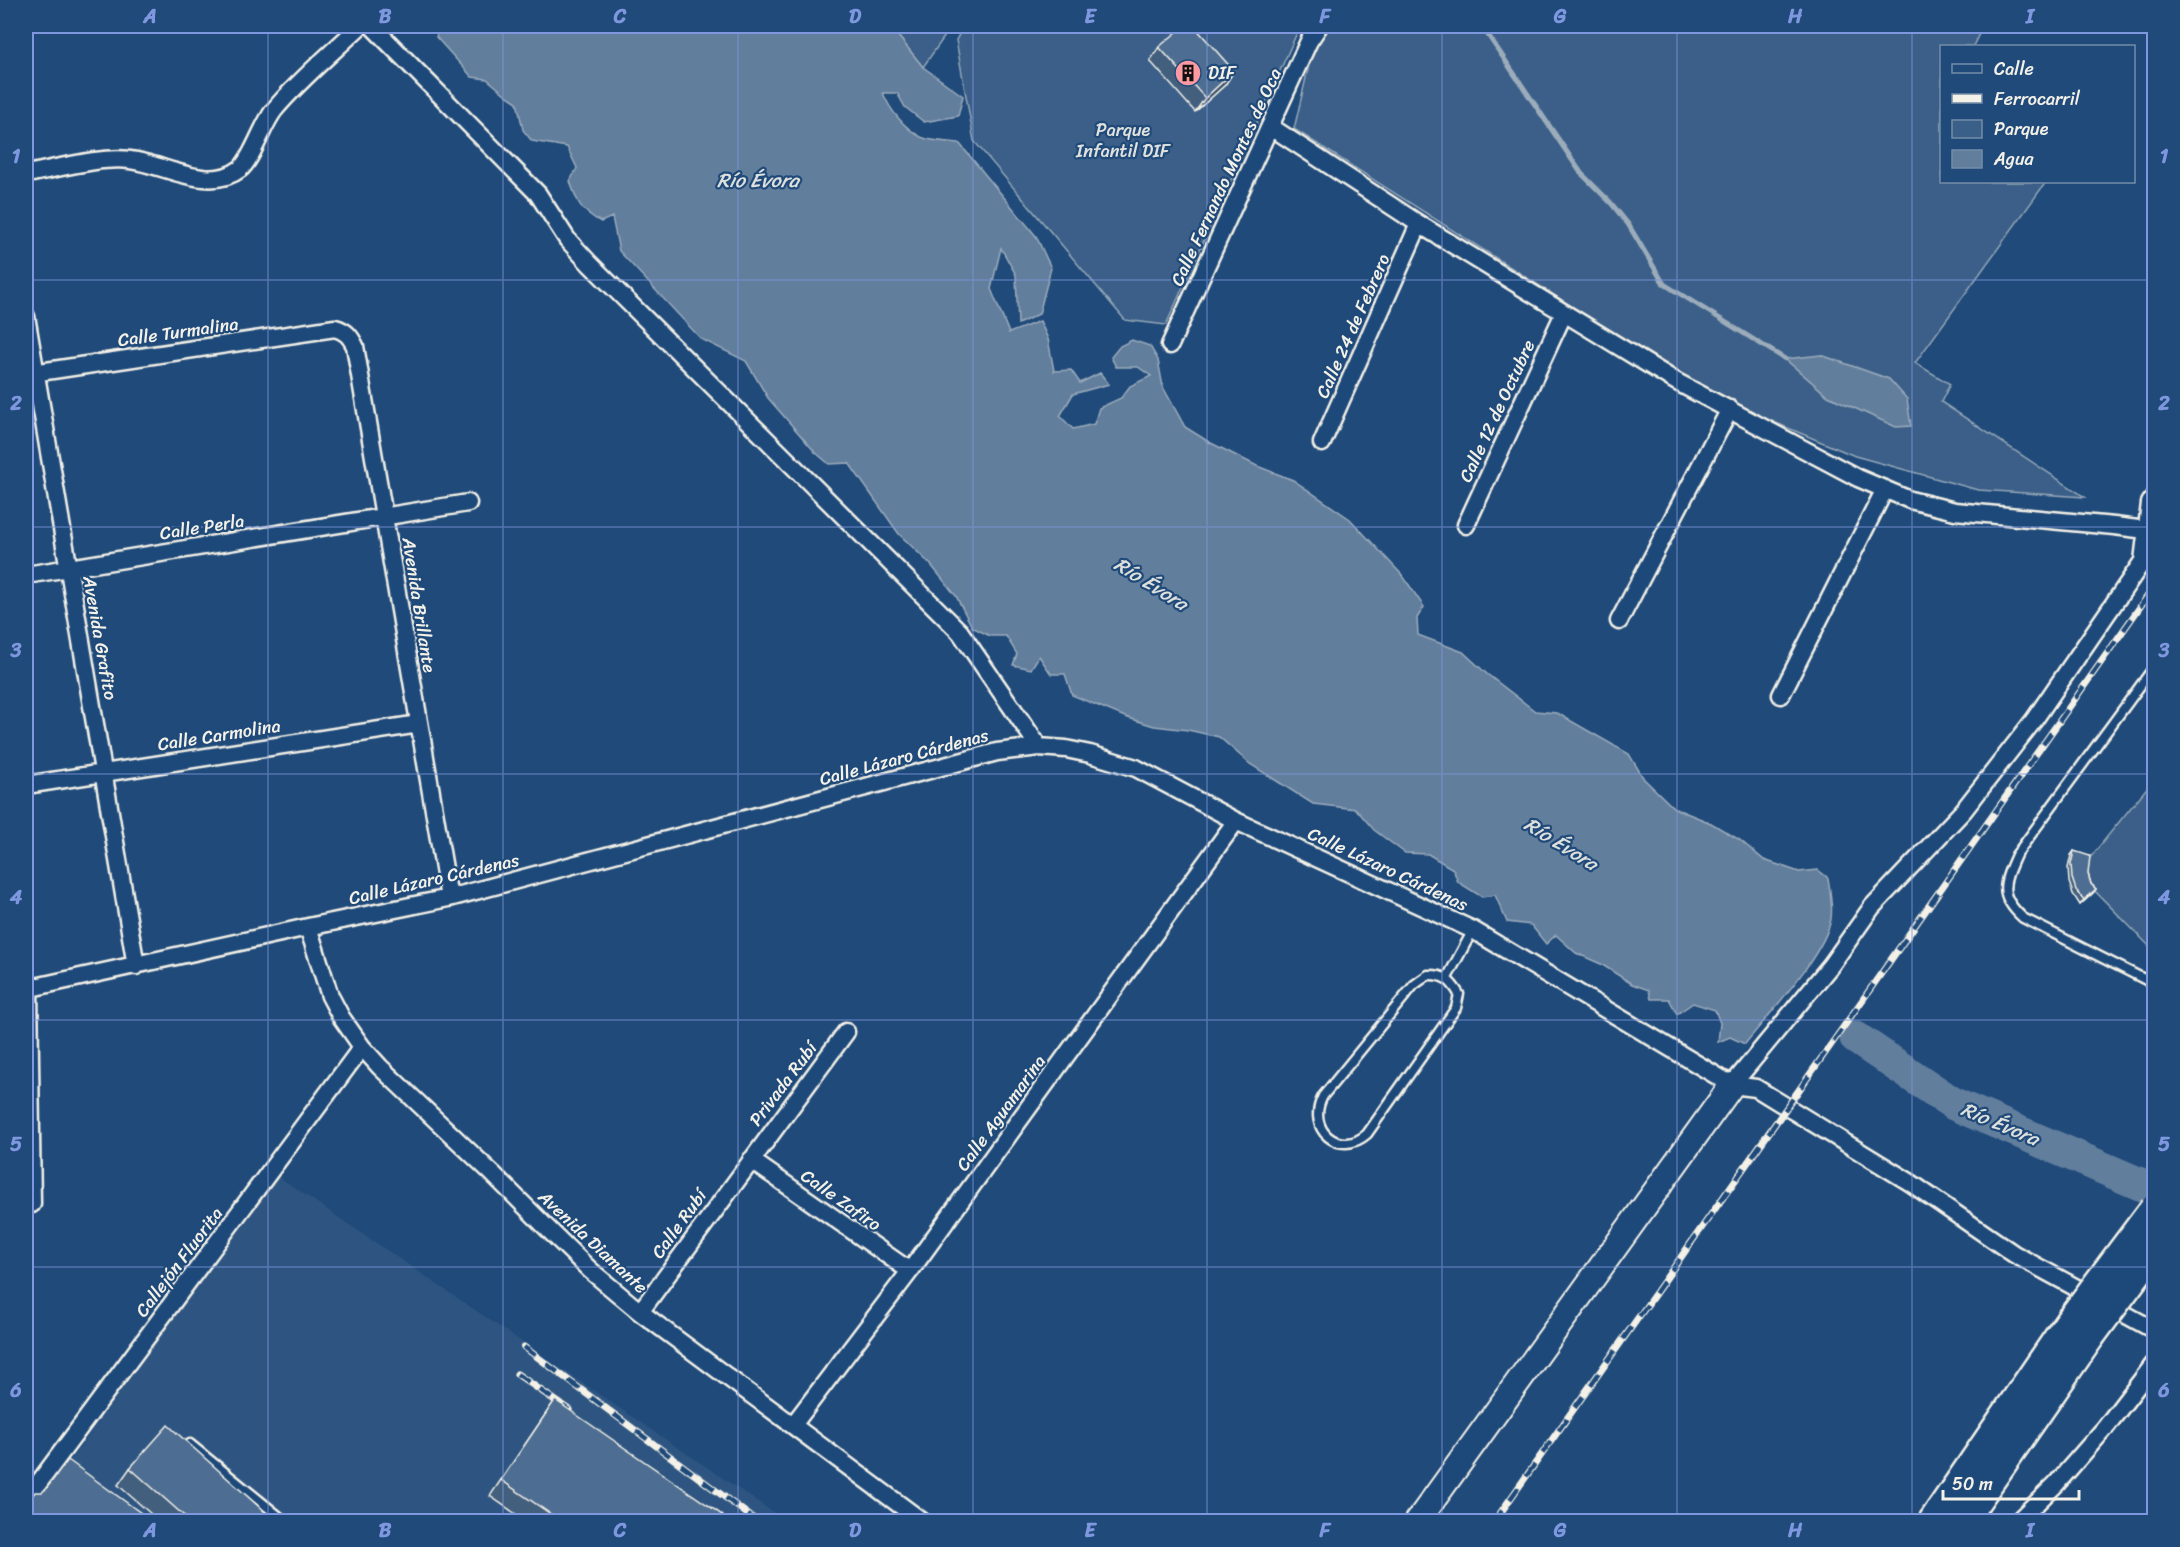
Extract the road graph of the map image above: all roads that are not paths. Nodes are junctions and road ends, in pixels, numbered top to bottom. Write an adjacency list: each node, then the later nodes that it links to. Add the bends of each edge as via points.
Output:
1 (360, 26): 5 (street, via 273,111 242,168 229,175 202,178 147,163 113,159)
2 (372, 26): 26 (street, via 538,194 590,264 960,632)
3 (1319, 26): 4 (street, Calle Fernando Montes de Oca)
4 (1271, 127): 6 (street); 10 (street, Calle Fernando Montes de Oca)
5 (26, 174)
6 (1419, 224): 7 (street); 13 (street, Calle 24 de Febrero)
7 (1564, 313): 12 (street, via 1677,382); 18 (street, Calle 12 de Octubre)
8 (26, 316): 11 (street, Avenida Grafito)
9 (335, 328): 11 (street, Calle Turmalina); 17 (street, Avenida Brillante, via 351,337 355,346)
10 (1170, 345)
11 (30, 373): 20 (street, Avenida Grafito)
12 (1730, 409): 14 (street); 22 (street)
13 (1322, 443)
14 (1885, 489): 19 (street, via 1955,511); 24 (street)
15 (2154, 496): 19 (street, via 2150,503)
16 (468, 503): 17 (street, Calle Perla)
17 (385, 517): 20 (street, Calle Perla); 25 (street, Avenida Brillante)
18 (1466, 525)
19 (2150, 532): 39 (street, via 2143,561 2034,720 1963,811 1872,906 1831,965)
20 (69, 568): 21 (street, Calle Perla); 27 (street, Avenida Grafito)
21 (26, 575)
22 (1619, 621)
23 (2154, 667): 35 (lane, via 2016,855 2004,888 2007,900 2023,918)
24 (1781, 695)
25 (419, 724): 27 (street, Calle Carmolina); 30 (street, Avenida Brillante)
26 (1039, 747): 29 (street, Calle Lázaro Cárdenas, via 1090,754 1136,768); 30 (street, Calle Lázaro Cárdenas, via 997,752)
27 (104, 773): 28 (street, Calle Carmolina); 33 (street, Avenida Grafito)
28 (26, 785)
29 (1236, 821): 32 (street, Calle Lázaro Cárdenas); 44 (street, Calle Aguamarina)
30 (449, 898): 31 (street, Calle Lázaro Cárdenas)
31 (308, 927): 33 (street, Calle Lázaro Cárdenas); 38 (street, Avenida Diamante, via 330,996)
32 (1473, 930): 34 (lane); 39 (street, Calle Lázaro Cárdenas)
33 (136, 966): 36 (street, Calle Lázaro Cárdenas)
34 (1447, 978): 34 (lane, via 1428,975 1414,985 1323,1096 1317,1118 1327,1137 1351,1143 1367,1134 1456,1008 1459,994)
35 (2154, 984)
36 (27, 989): 41 (street)
37 (846, 1032): 40 (street, Privada Rubí)
38 (362, 1047): 45 (street, Avenida Diamante, via 583,1263); 50 (street, Callejón Fluorita)
39 (1732, 1085): 46 (street, Calle Lázaro Cárdenas, via 1756,1088 1911,1183 2014,1254); 53 (street)
40 (751, 1160): 44 (street, Calle Zafiro); 45 (street, Calle Rubí)
41 (33, 1204)
42 (2154, 1208): 54 (main road, bridge, via 2070,1320)
43 (2154, 1251): 55 (main road, bridge)
44 (910, 1271): 48 (street, Calle Aguamarina)
45 (640, 1312): 48 (street, Avenida Diamante)
46 (2154, 1330)
47 (2154, 1364): 56 (street, via 2105,1428)
48 (793, 1425): 52 (street, Avenida Diamante)
49 (190, 1444): 51 (lane)
50 (26, 1500)
51 (286, 1521)
52 (923, 1521)
53 (1417, 1521)
54 (1932, 1521)
55 (1962, 1521)
56 (2017, 1521)

